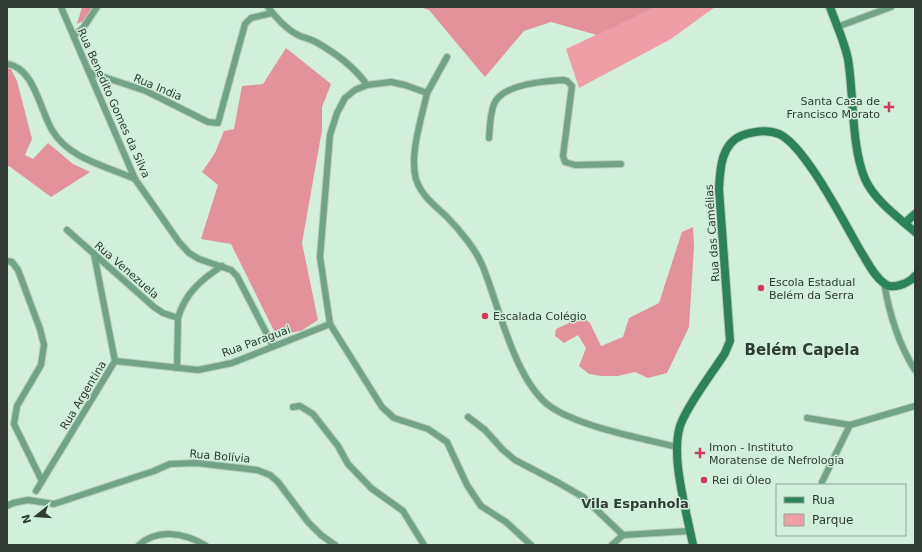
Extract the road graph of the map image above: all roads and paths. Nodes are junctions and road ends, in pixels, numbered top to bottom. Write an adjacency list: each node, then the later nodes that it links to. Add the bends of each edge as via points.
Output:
1 (61, 7): 8 (street, Rua Benedito Gomes da Silva)
2 (97, 7): 8 (street, via 83,28)
3 (268, 7): 6 (street)
4 (830, 7): 7 (main road)
5 (891, 7): 7 (street)
6 (272, 13): 11 (street, Rua India, via 251,18 245,24 218,123 208,122 146,91); 12 (street, via 299,36 312,40 342,60)
7 (837, 27): 18 (main road, via 848,60 857,150 866,179 875,194)
8 (74, 36): 11 (street, Rua Benedito Gomes da Silva)
9 (447, 57): 13 (street)
10 (7, 64): 16 (street, via 23,72 42,106 52,131 74,153)
11 (89, 72): 16 (street, Rua Benedito Gomes da Silva)
12 (366, 85): 13 (street, via 391,82 405,84); 27 (street, via 345,98 330,135 320,257)
13 (427, 93): 37 (street, via 415,152 416,179 422,192 462,234 483,266 513,350 537,395 550,407 582,422)
14 (489, 138): 15 (street, via 494,104 498,97 507,91 541,82 563,80 572,86 563,156 565,162 575,165)
15 (621, 164)
16 (135, 178): 23 (street, Rua Benedito Gomes da Silva, via 175,237 189,253)
17 (915, 214): 18 (main road)
18 (905, 223): 20 (main road)
19 (67, 230): 21 (street, Rua Venezuela)
20 (915, 232)
21 (94, 254): 26 (street, Rua Venezuela, via 154,307); 29 (street, Rua Argentina)
22 (7, 261): 38 (street, via 12,262 18,270 44,345 42,365 17,406 14,424)
23 (222, 266): 26 (street, via 194,287 185,300); 28 (street, Rua Benedito Gomes da Silva, via 237,276)
24 (915, 276): 25 (main road, via 901,285 889,286)
25 (884, 283): 31 (street, via 891,314 908,359); 37 (main road, Rua das Camélias, via 871,268 817,176 790,141 772,131 737,138 724,154 719,189 730,341 682,421)
26 (178, 318): 30 (street)
27 (330, 324): 28 (street, Rua Paraguai); 48 (street, via 382,407 394,418 428,429 447,442 467,485 481,506 506,522)
28 (273, 346): 30 (street, Rua Paraguai, via 232,363 198,370)
29 (116, 361): 30 (street, Rua Paraguai); 38 (street, Rua Argentina)
30 (177, 368)
31 (915, 370)
32 (915, 406): 36 (street)
33 (293, 407): 47 (street, via 300,406 313,414 338,446 348,464 371,488 403,511)
34 (468, 418): 43 (street, via 485,430 515,460 584,498)
35 (807, 418): 36 (street)
36 (850, 425): 39 (street)
37 (677, 447): 42 (main road, Rua das Camélias)
38 (42, 481): 40 (street, Rua Argentina)
39 (822, 482)
40 (36, 491)
41 (7, 506): 46 (street, Rua Bolívia, via 21,500 54,504 170,464 196,463 257,470 270,475 278,482 308,522)
42 (690, 531): 43 (street); 50 (main road, Rua das Camélias)
43 (622, 535): 49 (street)
44 (139, 545): 45 (street, via 156,534 175,534)
45 (205, 545)
46 (335, 545)
47 (424, 545)
48 (531, 545)
49 (612, 545)
50 (693, 545)

